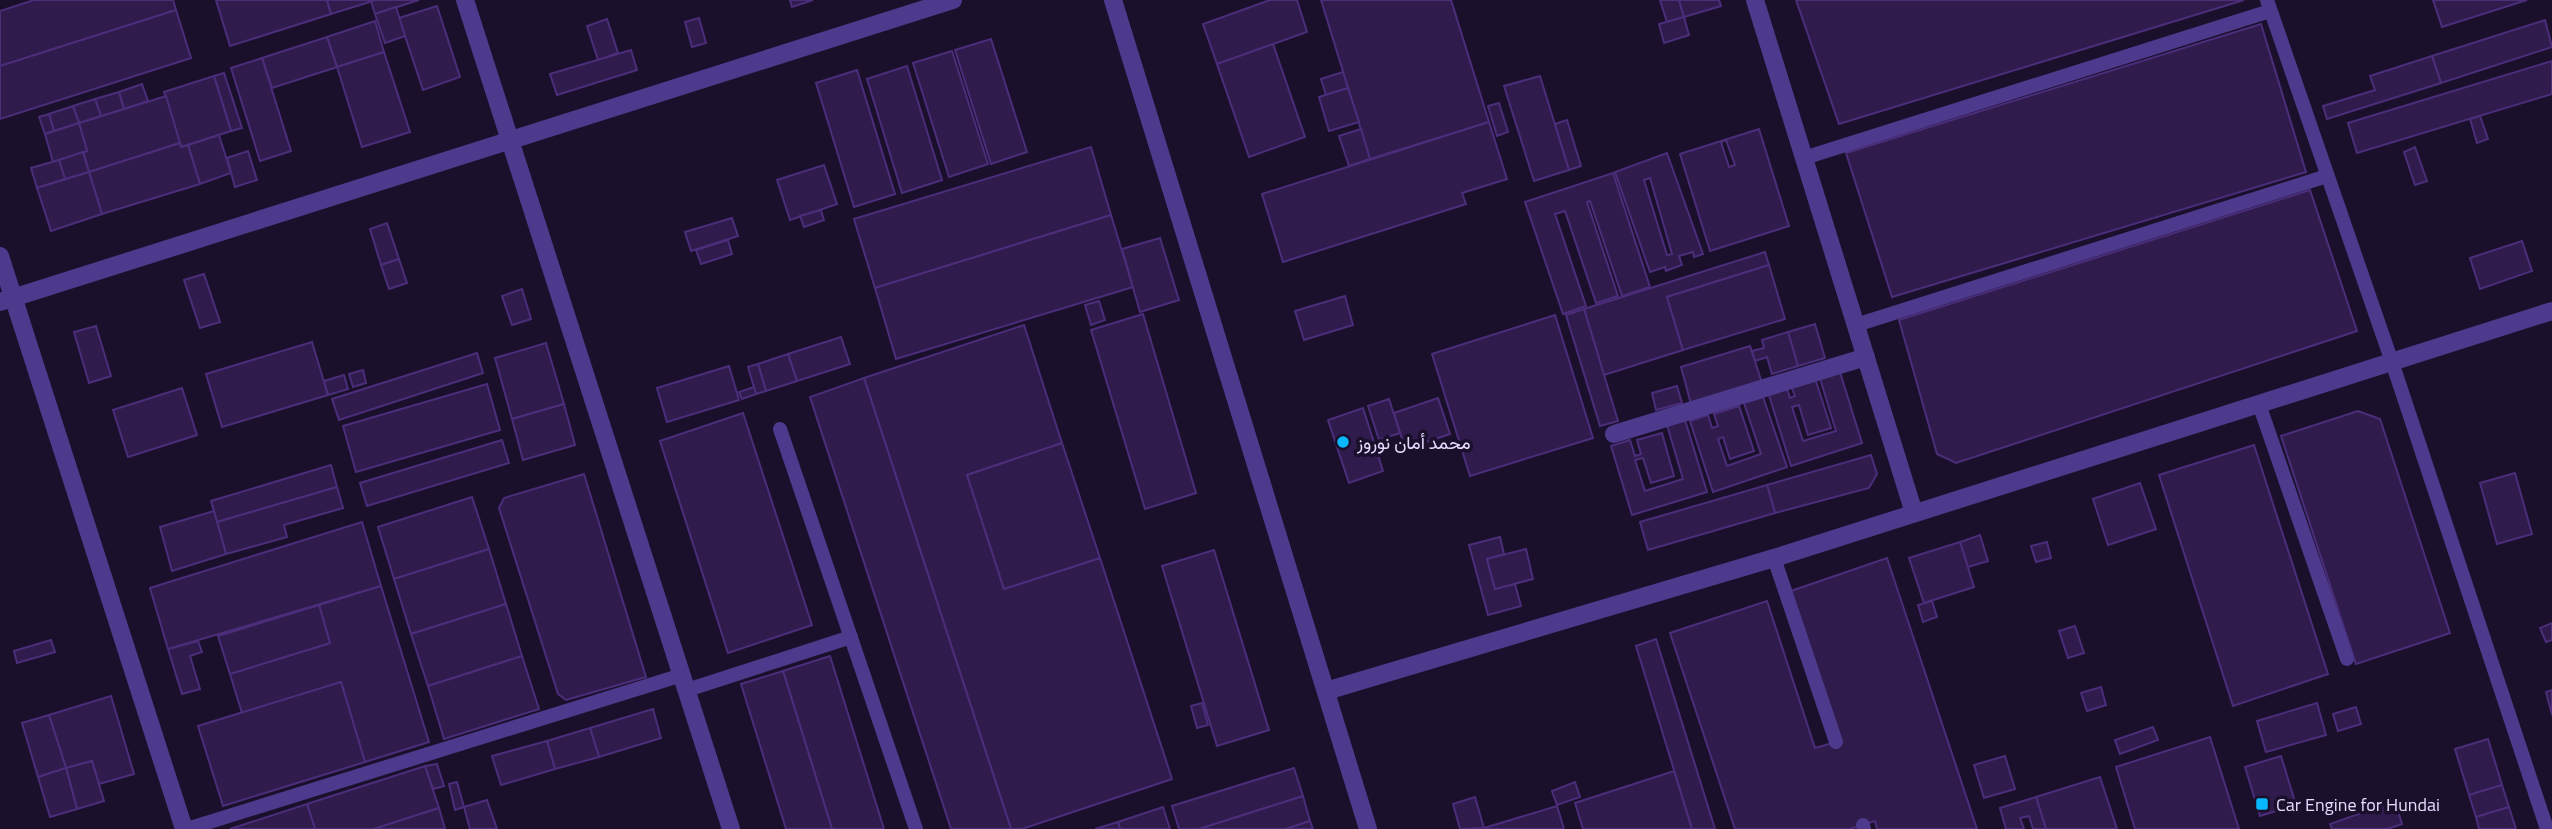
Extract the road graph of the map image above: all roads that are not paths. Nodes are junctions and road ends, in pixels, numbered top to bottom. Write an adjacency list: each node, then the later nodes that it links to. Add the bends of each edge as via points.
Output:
1 (465, 0): 6 (street)
2 (953, 0): 6 (street)
3 (1113, 0): 23 (street)
4 (1755, 0): 7 (street)
5 (2268, 5): 7 (lane); 8 (lane)
6 (510, 140): 10 (street); 22 (street)
7 (1804, 158): 12 (street)
8 (2328, 176): 12 (lane); 14 (lane)
9 (0, 256): 10 (street)
10 (7, 299): 25 (street)
11 (2552, 311): 14 (street)
12 (1856, 325): 13 (street)
13 (1866, 357): 17 (street); 18 (street)
14 (2392, 362): 15 (street); 29 (lane)
15 (2259, 404): 18 (street); 21 (lane)
16 (780, 429): 20 (lane)
17 (1614, 434)
18 (1914, 513): 19 (street)
19 (1774, 558): 23 (street); 24 (lane)
20 (851, 637): 22 (lane); 27 (lane)
21 (2347, 659)
22 (684, 683): 25 (lane); 26 (street)
23 (1325, 691): 28 (street)
24 (1836, 742)
25 (185, 829)
26 (731, 829)
27 (916, 829)
28 (1368, 829)
29 (2547, 829)

